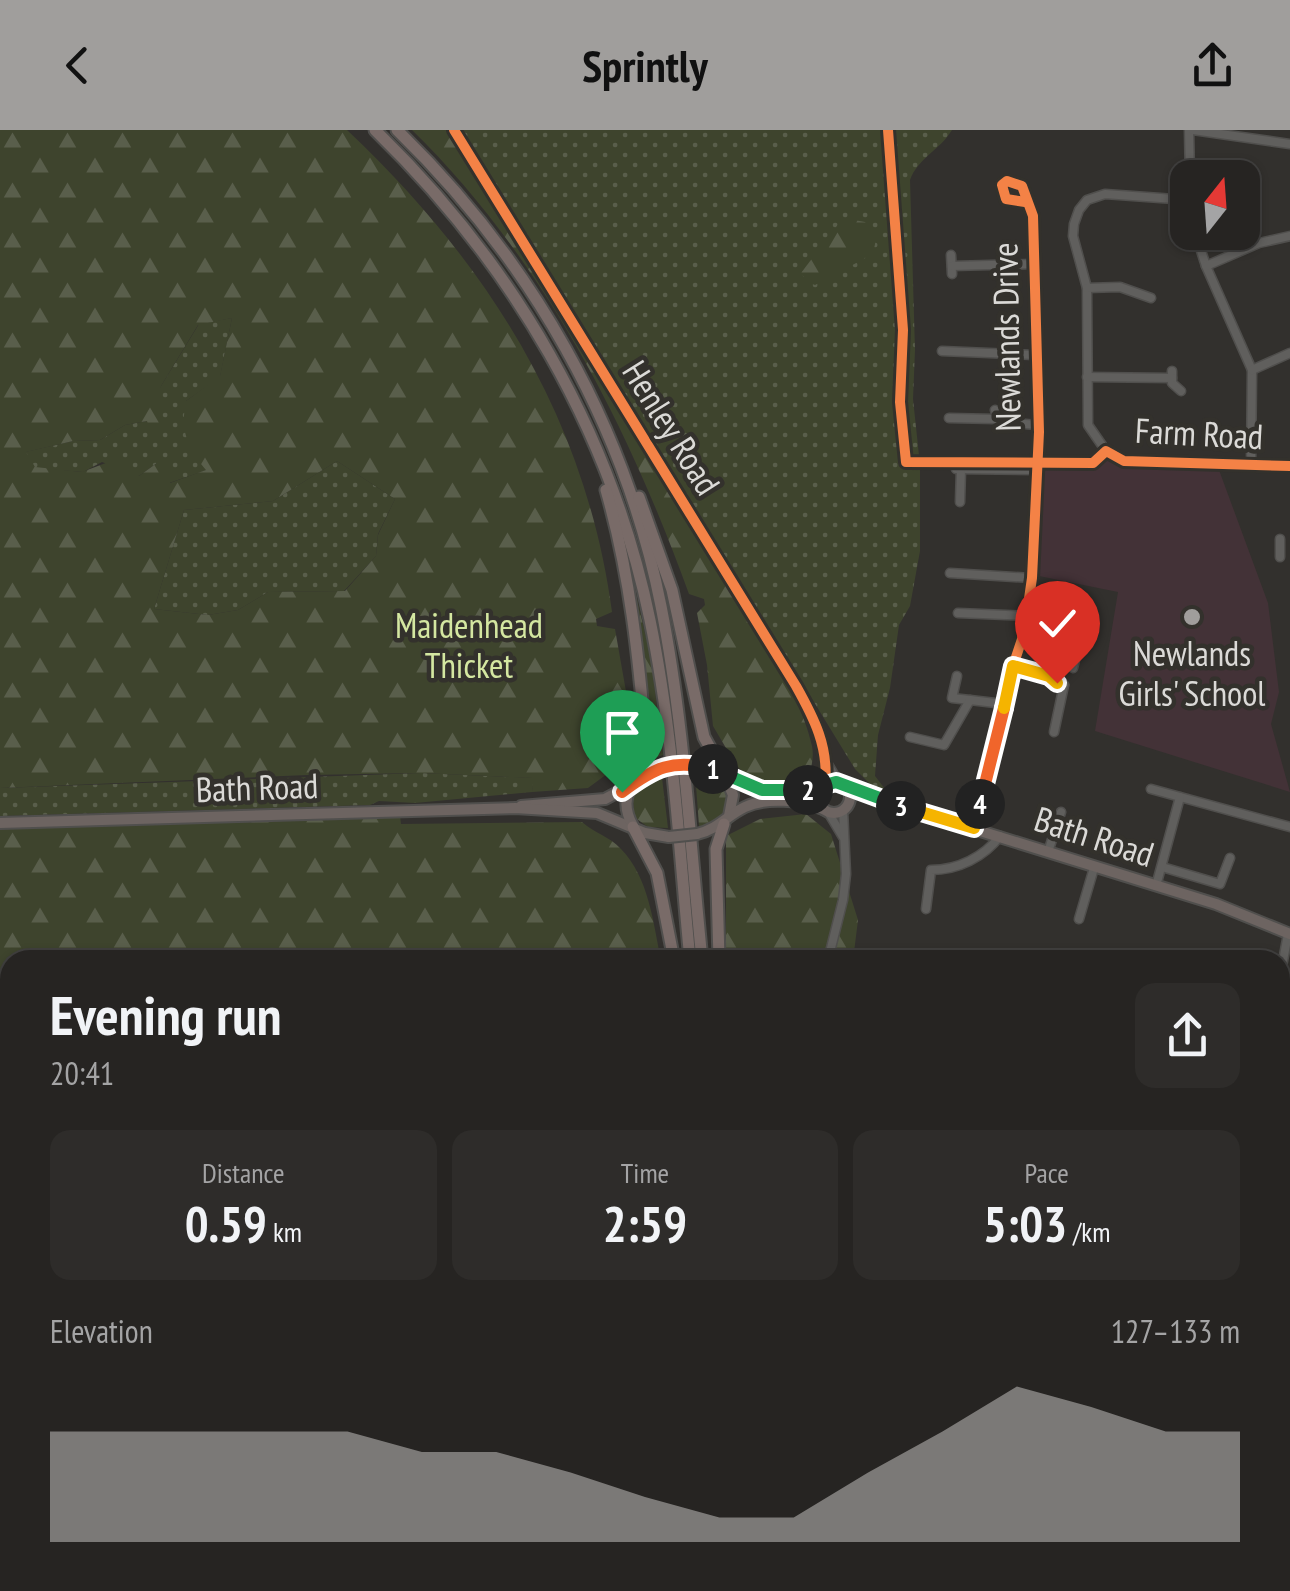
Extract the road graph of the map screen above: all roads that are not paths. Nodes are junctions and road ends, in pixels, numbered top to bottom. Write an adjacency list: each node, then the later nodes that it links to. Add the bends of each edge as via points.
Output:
1 (375, 130): 24 (highway, via 498,270 553,356)
2 (397, 130): 25 (highway, via 522,277 582,377)
3 (454, 130): 44 (street, Henley Road, via 796,686 818,725)
4 (1191, 130): 5 (street); 6 (street)
5 (1290, 144)
6 (1190, 160)
7 (1170, 198): 14 (street, Farm Road, via 1119,194 1088,200 1073,236)
8 (1025, 202): 12 (street, Newlands Drive, via 1032,216)
9 (1290, 236): 13 (street)
10 (1201, 250): 13 (street)
11 (952, 255): 12 (street, via 952,270)
12 (1032, 264): 18 (street, Newlands Drive)
13 (1206, 266): 19 (street)
14 (1087, 288): 15 (street, via 1120,287); 20 (street, Farm Road)
15 (1151, 298)
16 (942, 351): 18 (street)
17 (1290, 352): 19 (street)
18 (1035, 355): 23 (street, Newlands Drive)
19 (1252, 370): 26 (street)
20 (1087, 377): 21 (street, via 1172,375); 26 (street, Farm Road, via 1088,425 1106,451 1124,461)
21 (1181, 390)
22 (949, 419): 23 (street, via 996,414 1005,429)
23 (1038, 425): 28 (street, Newlands Drive)
24 (590, 432): 46 (highway, via 634,624 646,746); 72 (highway, via 650,619)
25 (614, 449): 45 (highway, via 657,542 704,737); 73 (highway, via 645,541 668,646)
26 (1251, 466): 27 (street, Farm Road)
27 (1290, 466)
28 (1036, 470): 29 (street, via 959,469); 31 (street, Newlands Drive)
29 (960, 502)
30 (950, 573): 31 (street)
31 (1032, 578): 33 (street, Newlands Drive)
32 (958, 613): 33 (street)
33 (1028, 616): 35 (street, Newlands Drive)
34 (1082, 632): 36 (street)
35 (1024, 633): 36 (street); 37 (street, Newlands Drive)
36 (1079, 644): 38 (street)
37 (1013, 666): 41 (street, Newlands Drive); 42 (street, via 1064,683)
38 (1073, 668)
39 (956, 676): 40 (street, via 952,698)
40 (970, 700): 41 (street); 43 (street, via 944,745)
41 (1004, 704): 60 (street, Newlands Drive)
42 (1054, 732)
43 (910, 737)
44 (826, 762): 47 (street, Henley Road); 48 (street, Henley Road)
45 (725, 775): 46 (main road, bridge, via 692,765 662,767); 48 (main road, via 768,790); 56 (main road, via 733,795)
46 (634, 782): 52 (main road, Bath Road, via 600,800); 58 (main road, via 625,807)
47 (840, 783): 48 (main road); 51 (main road, Bath Road); 53 (main road, via 849,794)
48 (824, 786): 54 (main road, via 818,800)
49 (1152, 789): 50 (street)
50 (1180, 797): 59 (street); 65 (street)
51 (880, 800): 53 (main road, Bath Road); 60 (main road, Bath Road)
52 (515, 808): 57 (main road, Bath Road); 58 (main road, Bath Road, via 597,812)
53 (844, 809): 54 (main road); 62 (street)
54 (825, 810): 56 (main road, via 805,802 759,803); 62 (street)
55 (1061, 812): 63 (street)
56 (726, 822): 58 (main road, bridge, via 669,837); 74 (highway, via 716,849)
57 (0, 823)
58 (633, 827): 71 (highway, via 657,872)
59 (1290, 827)
60 (974, 828): 61 (main road, Bath Road)
61 (1000, 836): 63 (main road, Bath Road); 68 (street, via 989,851 930,870)
62 (843, 837): 75 (street, via 843,900)
63 (1048, 852): 66 (main road, Bath Road)
64 (1230, 858): 65 (street, via 1220,884)
65 (1162, 867): 67 (street)
66 (1094, 868): 67 (main road, Bath Road); 69 (street)
67 (1156, 886): 70 (main road, Bath Road)
68 (926, 909)
69 (1079, 919)
70 (1289, 934)
71 (672, 950)
72 (689, 950)
73 (701, 950)
74 (719, 950)
75 (830, 950)

